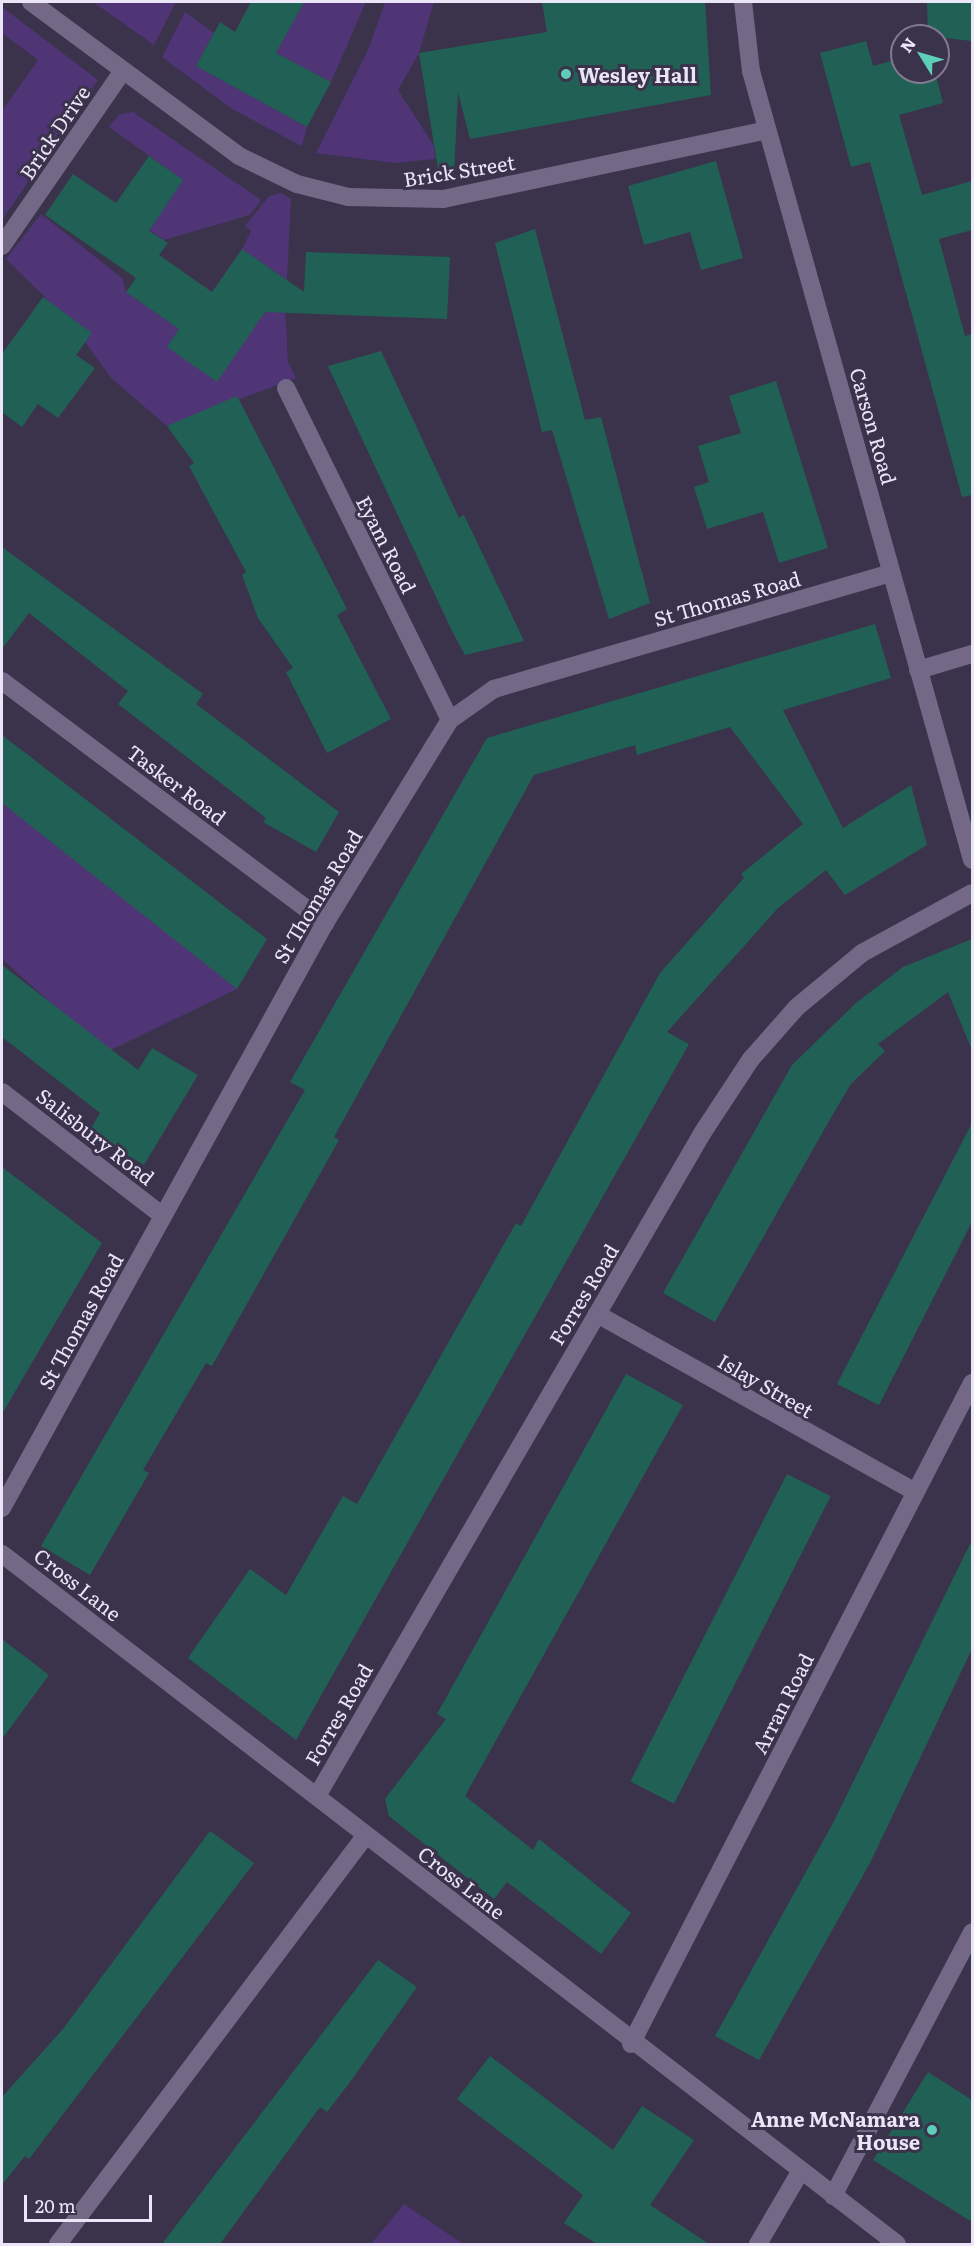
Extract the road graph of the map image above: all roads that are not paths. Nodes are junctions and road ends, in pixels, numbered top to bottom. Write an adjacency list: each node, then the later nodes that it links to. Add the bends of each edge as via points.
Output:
1 (31, 2): 3 (street, Brick Street)
2 (743, 2): 4 (street, Carson Road, via 748,56)
3 (122, 72): 4 (street, Brick Street, via 258,166 312,189 368,200 415,202 470,195); 5 (street, Brick Drive)
4 (767, 130): 7 (street, Carson Road)
5 (2, 246)
6 (286, 388): 11 (street, Eyam Road)
7 (891, 573): 9 (street, Carson Road); 11 (street, St Thomas Road, via 494,689)
8 (972, 654): 9 (street)
9 (918, 670): 12 (street, Carson Road)
10 (2, 681): 14 (street, Tasker Road)
11 (450, 720): 14 (street, St Thomas Road)
12 (972, 860)
13 (972, 893): 17 (street, Forres Road, via 862,953 774,1031 703,1132)
14 (325, 923): 16 (street, St Thomas Road)
15 (2, 1092): 16 (street, Salisbury Road)
16 (164, 1216): 20 (street, St Thomas Road)
17 (597, 1314): 19 (street, Islay Street); 22 (street, Forres Road)
18 (972, 1383): 19 (street, Arran Road)
19 (916, 1492): 25 (street, Arran Road)
20 (2, 1508)
21 (2, 1554): 22 (street, Cross Lane)
22 (317, 1796): 23 (street, Cross Lane)
23 (366, 1835): 25 (street, Cross Lane); 28 (street)
24 (972, 1932): 27 (street)
25 (631, 2044): 26 (street, Cross Lane)
26 (800, 2172): 27 (street, Cross Lane); 29 (street)
27 (833, 2196): 30 (street, Cross Lane)
28 (58, 2244)
29 (758, 2244)
30 (897, 2244)

